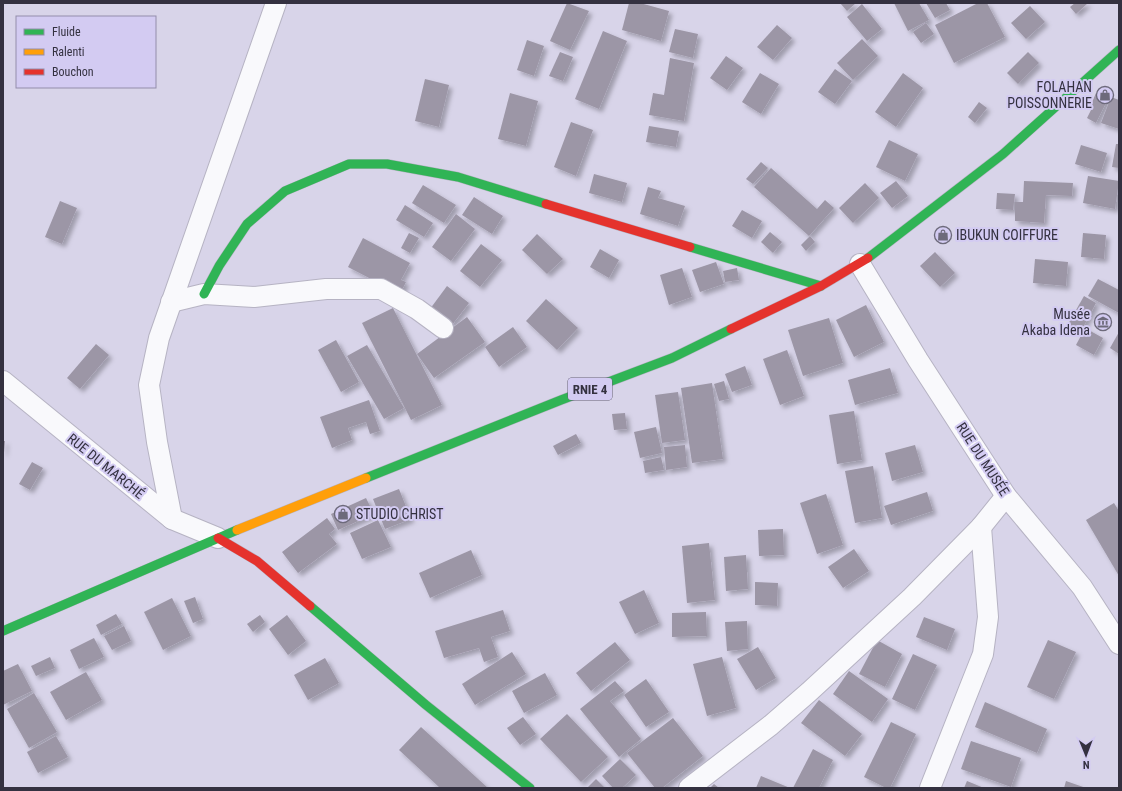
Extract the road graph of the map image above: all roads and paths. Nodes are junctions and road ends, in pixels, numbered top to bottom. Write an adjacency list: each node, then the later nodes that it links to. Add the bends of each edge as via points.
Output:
1 (276, 3): 6 (street)
2 (1119, 50): 3 (main road, RNIE 4, via 1003,154)
3 (860, 264): 4 (main road, RNIE 4); 9 (street, RUE DU MUSÉE, via 918,360)
4 (821, 286): 5 (main road, via 458,177 387,164 349,164 285,191 247,224); 12 (main road, RNIE 4, via 672,358)
5 (204, 294): 6 (street); 7 (street, via 254,297 326,289 381,289 417,309)
6 (171, 302): 10 (street, via 159,338 149,385)
7 (443, 328)
8 (3, 381): 10 (street, RUE DU MARCHÉ)
9 (1006, 496): 11 (street); 14 (street, RUE DU MUSÉE, via 1082,588)
10 (172, 519): 12 (street, RUE DU MARCHÉ)
11 (981, 527): 16 (street, via 912,597 809,692 771,725); 17 (street, via 988,617 983,654)
12 (218, 538): 13 (main road, RNIE 4); 15 (main road, via 257,561 426,705)
13 (3, 631)
14 (1119, 644)
15 (530, 788)
16 (689, 788)
17 (930, 788)

